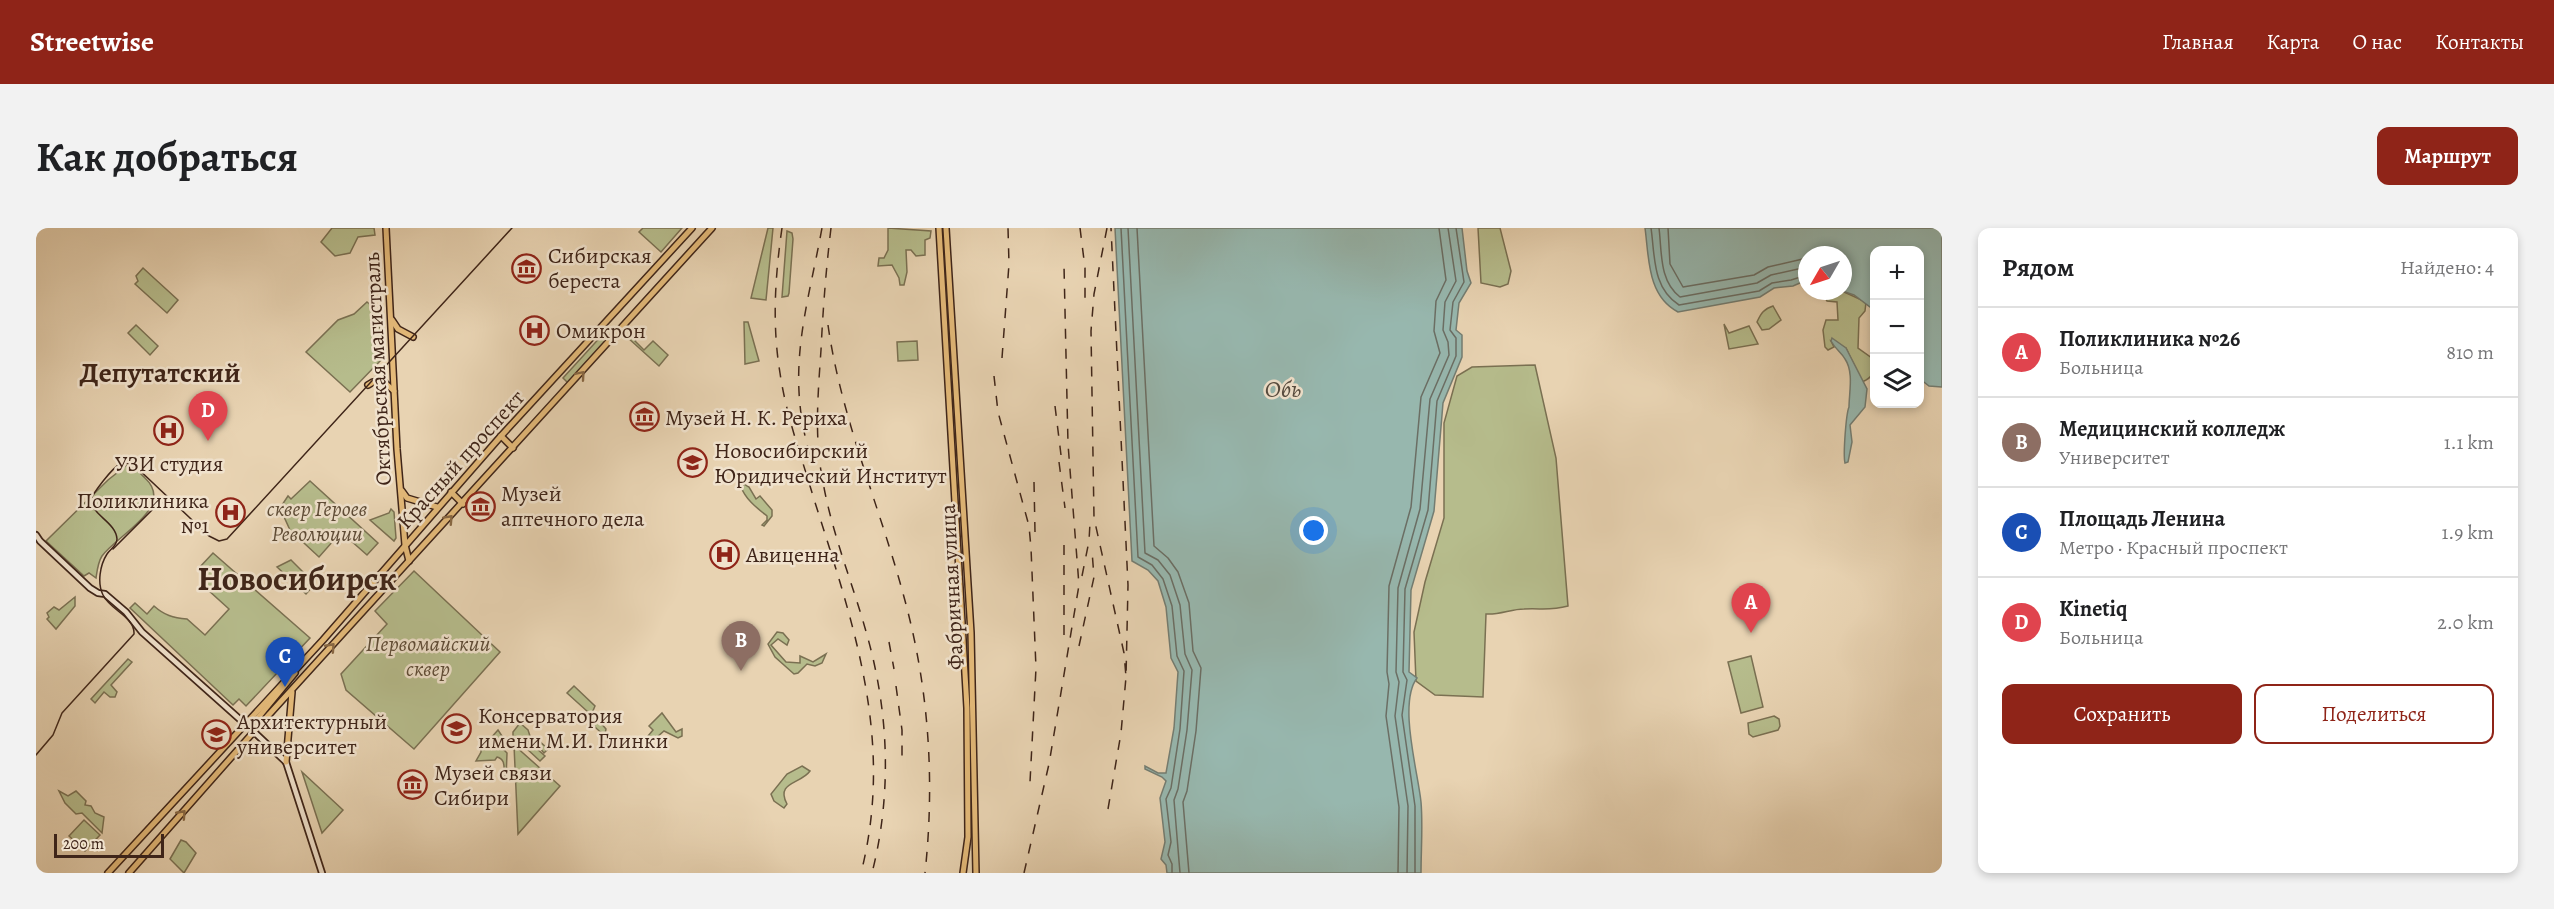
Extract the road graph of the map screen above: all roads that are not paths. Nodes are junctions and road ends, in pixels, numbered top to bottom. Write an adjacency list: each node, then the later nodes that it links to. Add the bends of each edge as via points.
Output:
1 (386, 228): 8 (main road, Октябрьская магистраль)
2 (692, 228): 6 (main road, Красный проспект)
3 (712, 228): 7 (main road, Красный проспект)
4 (939, 228): 29 (main road, Фабричная улица, via 964,633 968,837)
5 (946, 228): 30 (main road, Фабричная улица, via 971,633)
6 (654, 270): 7 (main road); 12 (main road, Красный проспект)
7 (665, 280): 13 (main road, Красный проспект, one-way to 7)
8 (390, 316): 9 (main road, via 398,329); 11 (main road, Октябрьская магистраль)
9 (413, 337)
10 (368, 385): 11 (main road, via 384,382)
11 (395, 393): 14 (main road, Октябрьская магистраль)
12 (501, 436): 13 (main road); 15 (main road, Красный проспект)
13 (513, 448): 16 (main road, Красный проспект)
14 (400, 489): 17 (main road, via 407,498); 19 (main road, Октябрьская магистраль)
15 (451, 492): 16 (main road); 17 (main road, Красный проспект)
16 (463, 504): 20 (main road, Красный проспект, one-way to 16)
17 (437, 507): 19 (main road, Красный проспект)
18 (36, 535): 23 (main road, via 90,588 105,594 126,612 142,632)
19 (405, 545): 20 (main road, Октябрьская магистраль); 21 (main road, Красный проспект)
20 (409, 561): 22 (main road, Красный проспект, one-way to 20)
21 (305, 659): 23 (main road, Красный проспект); 24 (main road, via 257,719)
22 (292, 691): 24 (main road, Красный проспект); 25 (main road)
23 (244, 723): 24 (main road); 26 (main road, Красный проспект)
24 (254, 732): 25 (main road); 27 (main road, Красный проспект, one-way to 24)
25 (286, 762): 28 (main road)
26 (108, 873)
27 (129, 873)
28 (322, 873)
29 (963, 873)
30 (976, 873)

